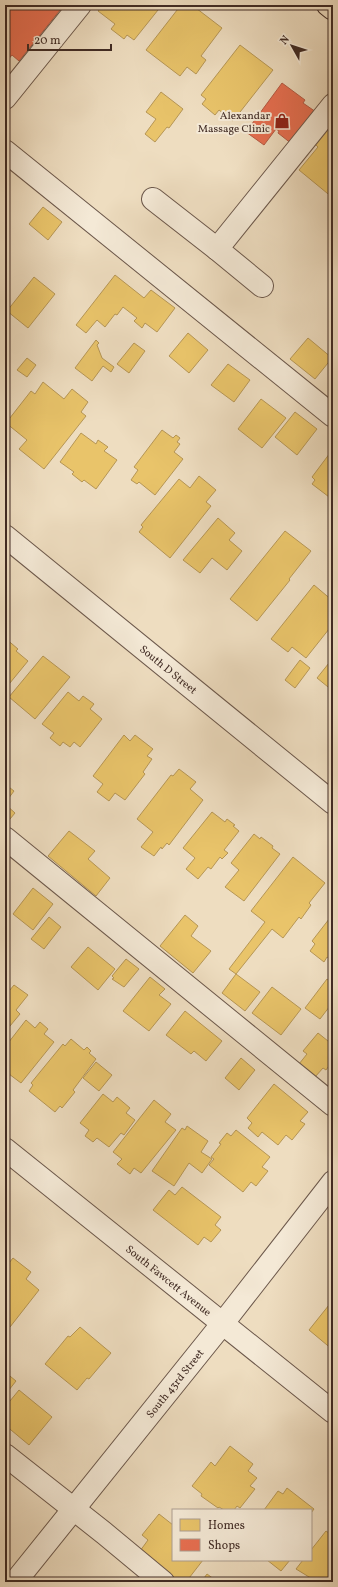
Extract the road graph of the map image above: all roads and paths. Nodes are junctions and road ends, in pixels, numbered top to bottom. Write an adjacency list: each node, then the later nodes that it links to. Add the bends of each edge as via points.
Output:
1 (80, 5): 4 (street)
2 (328, 5): 3 (main road)
3 (333, 9)
4 (5, 98)
5 (333, 105): 8 (street)
6 (5, 151): 10 (street)
7 (154, 199): 8 (street)
8 (217, 249): 9 (street)
9 (262, 286)
10 (333, 416)
11 (5, 536): 12 (street, South D Street)
12 (333, 803)
13 (5, 838): 14 (street)
14 (333, 1105)
15 (5, 1149): 17 (street, South Fawcett Avenue)
16 (333, 1182): 17 (street, South 43rd Street)
17 (223, 1323): 18 (street, South Fawcett Avenue); 20 (street, South 43rd Street)
18 (333, 1412)
19 (5, 1455): 20 (street)
20 (73, 1509): 21 (street, South 43rd Street); 22 (street)
21 (15, 1582)
22 (163, 1582)

